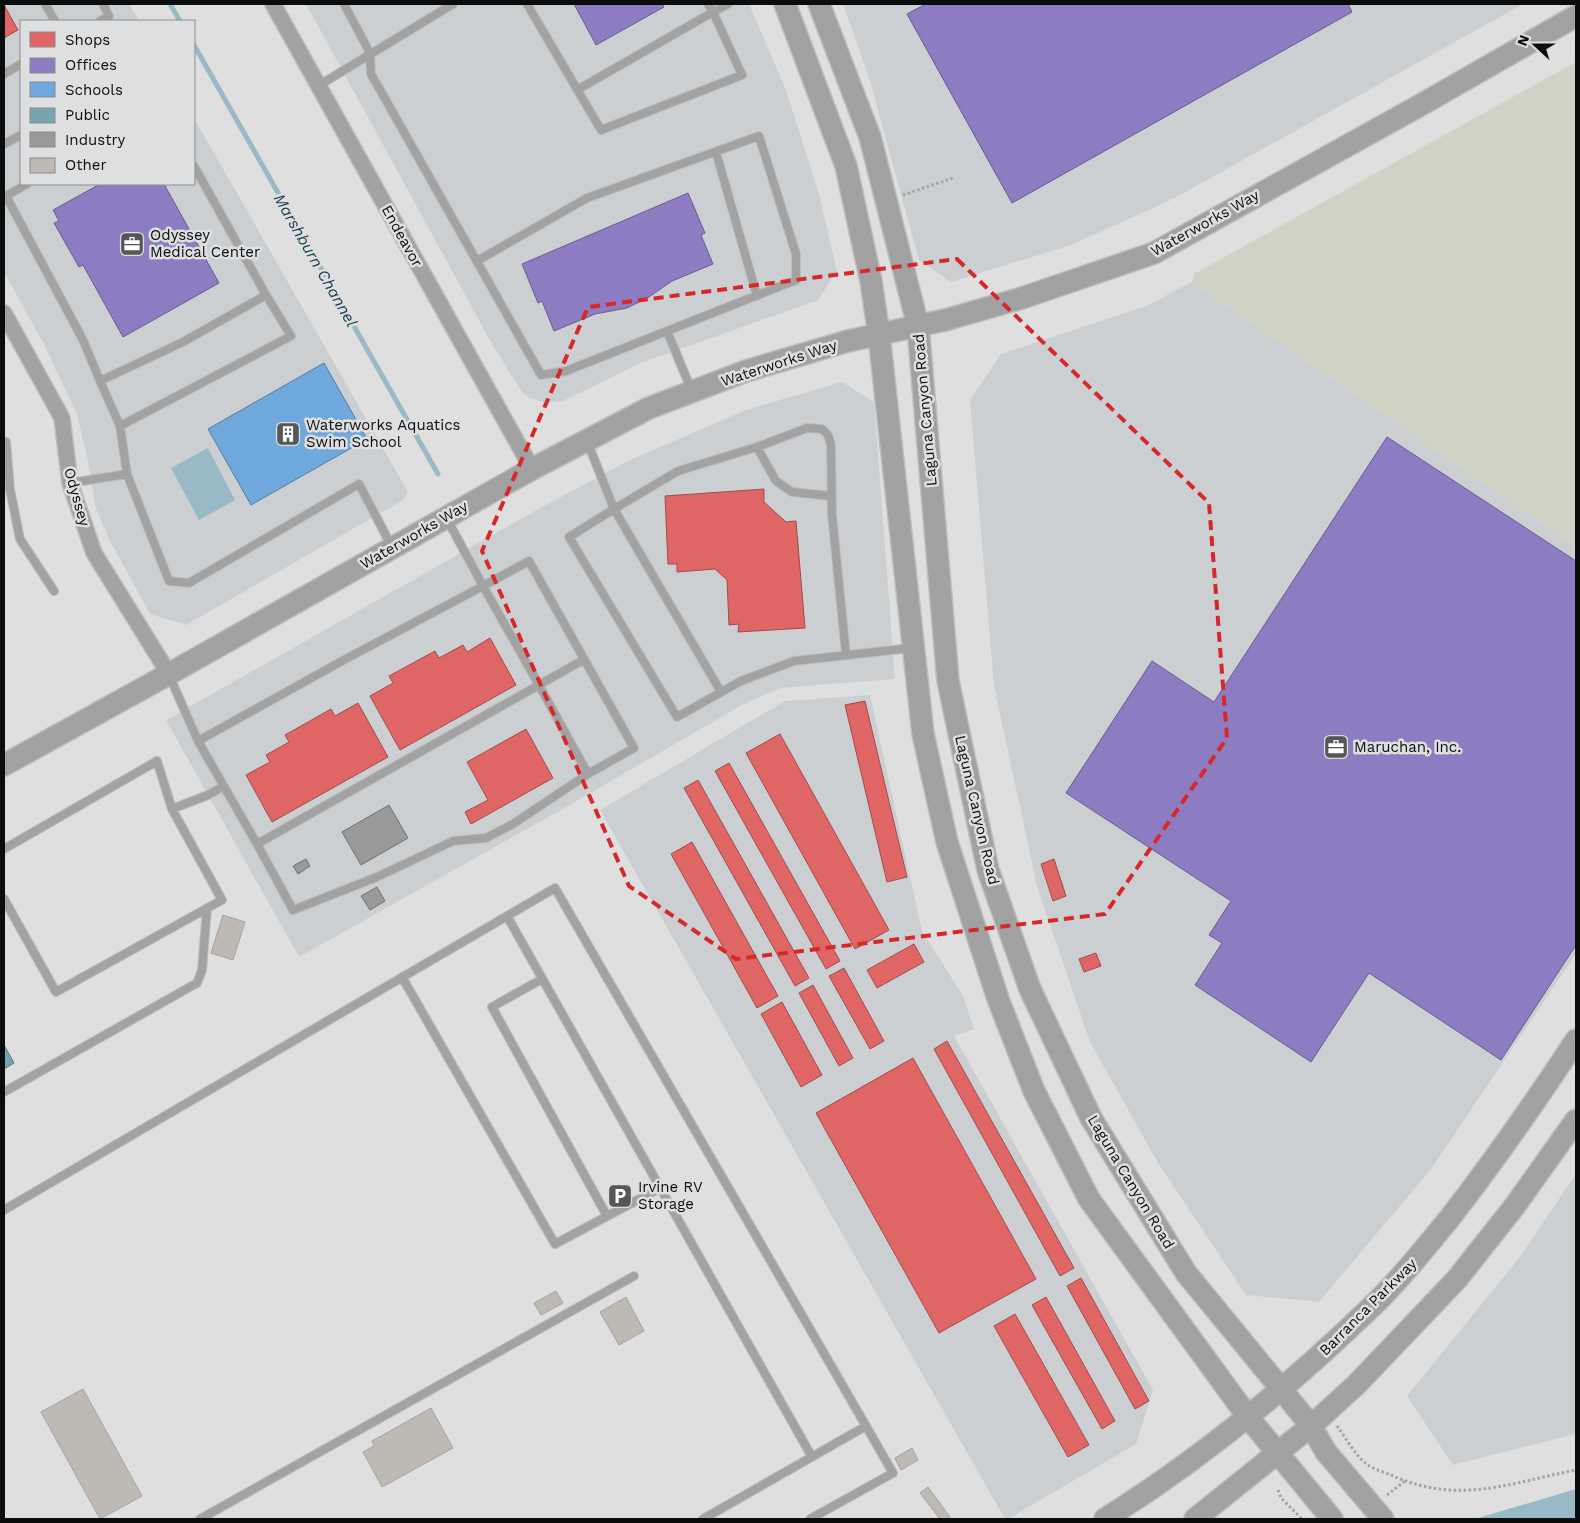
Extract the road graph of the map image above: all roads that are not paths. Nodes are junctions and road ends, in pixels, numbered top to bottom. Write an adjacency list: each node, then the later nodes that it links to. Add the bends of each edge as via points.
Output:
1 (45, 4): 13 (lane)
2 (102, 4): 14 (lane, via 109,16)
3 (273, 4): 18 (street, Endeavor)
4 (344, 4): 15 (lane)
5 (452, 4): 15 (lane)
6 (527, 4): 19 (lane)
7 (708, 4): 11 (lane)
8 (728, 4): 11 (lane)
9 (785, 4): 32 (main road, via 846,166)
10 (819, 4): 30 (main road, Laguna Canyon Road, via 870,137)
11 (713, 12): 19 (lane); 19 (lane, via 742,75 601,130)
12 (1576, 16): 30 (main road, Waterworks Way, via 1154,253 1022,298)
13 (54, 20)
14 (102, 20)
15 (370, 53): 18 (lane); 26 (lane, via 371,74)
16 (20, 65): 17 (lane)
17 (4, 74)
18 (318, 86): 39 (street, Endeavor)
19 (577, 90)
20 (20, 136): 21 (lane)
21 (4, 144)
22 (716, 152): 26 (lane, via 587,198); 28 (lane); 28 (lane, via 759,136 796,254 796,280)
23 (195, 168): 27 (lane)
24 (25, 185): 25 (lane)
25 (5, 194): 33 (lane, via 83,340)
26 (477, 261): 31 (lane, via 541,375 566,371)
27 (266, 295): 33 (lane, via 183,342); 35 (lane, via 291,336)
28 (757, 296): 31 (lane)
29 (4, 313): 41 (street, Odyssey, via 62,418)
30 (918, 326): 32 (main road, Waterworks Way); 73 (main road, Laguna Canyon Road, via 948,681 988,870 1030,989 1091,1118 1186,1273)
31 (667, 331): 34 (lane)
32 (879, 335): 34 (main road, Waterworks Way, via 746,371); 48 (main road)
33 (100, 381): 35 (lane)
34 (692, 392): 36 (main road, Waterworks Way, via 649,408)
35 (120, 426): 40 (lane)
36 (586, 440): 39 (main road, Waterworks Way); 43 (lane)
37 (6, 442): 47 (lane, via 10,489 20,539)
38 (757, 446): 42 (lane, via 776,481 792,492); 42 (lane, via 807,428 822,429 831,445); 43 (lane, via 678,471)
39 (532, 469): 44 (main road, Waterworks Way)
40 (126, 474): 41 (lane); 45 (lane, via 169,581 189,583 359,484)
41 (70, 483): 51 (street, Odyssey, via 94,552)
42 (831, 496): 49 (lane)
43 (614, 508): 53 (lane); 53 (lane, via 569,537 677,717)
44 (446, 517): 45 (main road, Waterworks Way); 46 (lane)
45 (392, 548): 51 (main road, Waterworks Way)
46 (483, 586): 50 (lane, via 529,561); 52 (lane); 54 (lane)
47 (54, 591)
48 (913, 648): 49 (lane); 74 (main road, via 923,734 948,842 998,999 1034,1091 1089,1199)
49 (846, 655): 53 (lane, via 794,661)
50 (584, 660): 52 (lane); 56 (lane, via 634,748)
51 (169, 674): 54 (lane); 55 (main road, Waterworks Way)
52 (539, 685): 56 (lane); 59 (lane)
53 (721, 692)
54 (198, 741): 57 (lane)
55 (4, 765)
56 (588, 774): 59 (lane, via 486,838 453,841 378,877 293,910)
57 (224, 786): 58 (lane); 59 (lane)
58 (172, 809): 60 (lane, via 157,761); 62 (lane, via 222,900)
59 (257, 844)
60 (4, 849)
61 (4, 899): 62 (lane, via 56,992)
62 (208, 908): 67 (lane, via 202,970 197,983)
63 (507, 916): 64 (lane); 65 (lane); 75 (lane, via 555,888)
64 (402, 977): 70 (lane); 71 (lane, via 555,1244)
65 (542, 978): 69 (lane); 71 (lane, via 492,1007)
66 (1576, 1040): 73 (main road, Barranca Parkway, via 1481,1178 1423,1252 1390,1288)
67 (4, 1092)
68 (1576, 1120): 76 (main road, via 1458,1279 1358,1384)
69 (660, 1188): 71 (lane); 78 (lane)
70 (4, 1210)
71 (607, 1216)
72 (634, 1276): 79 (lane)
73 (1282, 1390): 74 (main road, Barranca Parkway); 76 (main road, Laguna Canyon Road)
74 (1248, 1417): 77 (main road); 82 (main road, Barranca Parkway, via 1150,1492)
75 (866, 1426): 78 (lane); 81 (lane, via 893,1473)
76 (1311, 1426): 77 (main road); 85 (main road, Laguna Canyon Road, via 1326,1452)
77 (1276, 1453): 83 (main road); 84 (main road)
78 (812, 1457): 80 (lane)
79 (200, 1519)
80 (703, 1519)
81 (810, 1519)
82 (1105, 1519)
83 (1195, 1519)
84 (1332, 1519)
85 (1383, 1519)

